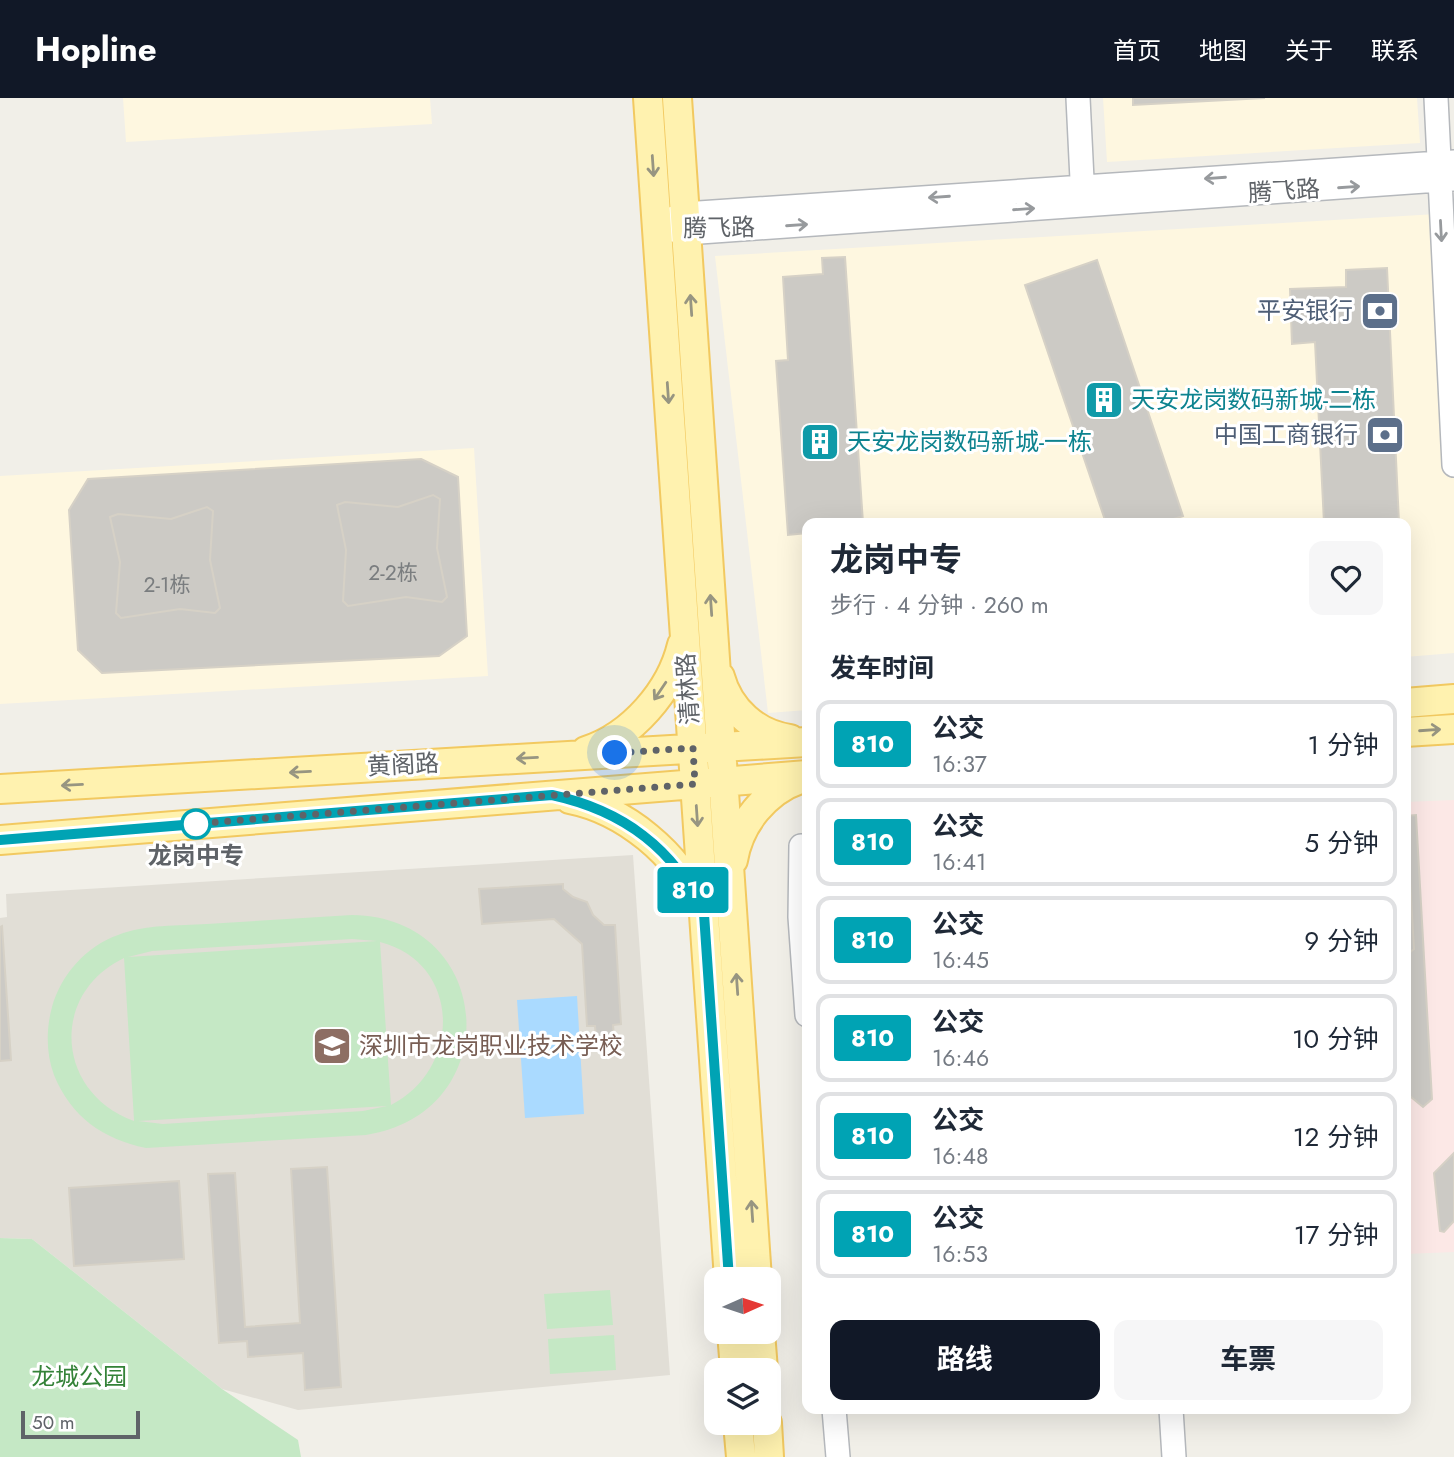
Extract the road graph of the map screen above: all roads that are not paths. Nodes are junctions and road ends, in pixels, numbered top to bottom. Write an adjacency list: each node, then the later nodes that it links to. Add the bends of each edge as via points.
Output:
1 (648, 98): 8 (main road, 清林路, one-way to 8)
2 (677, 98): 7 (main road, 清林路)
3 (1078, 98): 6 (street)
4 (1436, 98): 5 (street)
5 (1448, 172): 6 (street, 腾飞路); 9 (street, one-way to 9)
6 (1083, 196): 7 (street, 腾飞路)
7 (685, 224): 8 (street, 腾飞路); 11 (main road, 清林路, one-way to 7)
8 (657, 225): 10 (main road, 清林路, one-way to 10)
9 (1454, 466)
10 (684, 628): 19 (main road, 清林路); 20 (main road, one-way to 20, via 674,668 650,706 614,738)
11 (715, 656): 16 (main road, via 731,703 745,719 764,732); 18 (main road, 清林路)
12 (1454, 699): 13 (main road)
13 (1411, 703)
14 (1454, 729): 15 (main road, one-way to 14)
15 (1411, 732)
16 (802, 740)
17 (802, 741): 18 (main road, 黄阁路)
18 (721, 747): 19 (main road, 黄阁路); 23 (main road, 清林路)
19 (693, 748): 20 (main road, 黄阁路); 24 (main road, 清林路)
20 (572, 756): 25 (main road, 黄阁路, one-way to 25)
21 (802, 776): 23 (main road, 黄阁路)
22 (802, 779): 29 (main road, via 771,795 755,810 734,853)
23 (723, 782): 24 (main road, 黄阁路); 29 (main road, 清林路)
24 (695, 784): 26 (main road, 黄阁路); 30 (main road, 清林路, one-way to 30)
25 (0, 789)
26 (552, 795): 27 (main road, 黄阁路); 30 (main road, via 606,811 645,836 694,890)
27 (0, 840)
28 (801, 846): 31 (street)
29 (730, 880): 32 (main road, 清林路, one-way to 29)
30 (704, 914): 33 (main road, 清林路)
31 (802, 944)
32 (741, 1050): 33 (main road); 35 (main road, 清林路, one-way to 32)
33 (713, 1052): 34 (main road, 清林路)
34 (728, 1267)
35 (756, 1267)
36 (834, 1414): 42 (street)
37 (1171, 1414): 43 (street)
38 (739, 1435): 40 (main road)
39 (767, 1435): 41 (main road)
40 (741, 1457)
41 (769, 1457)
42 (838, 1457)
43 (1174, 1457)

